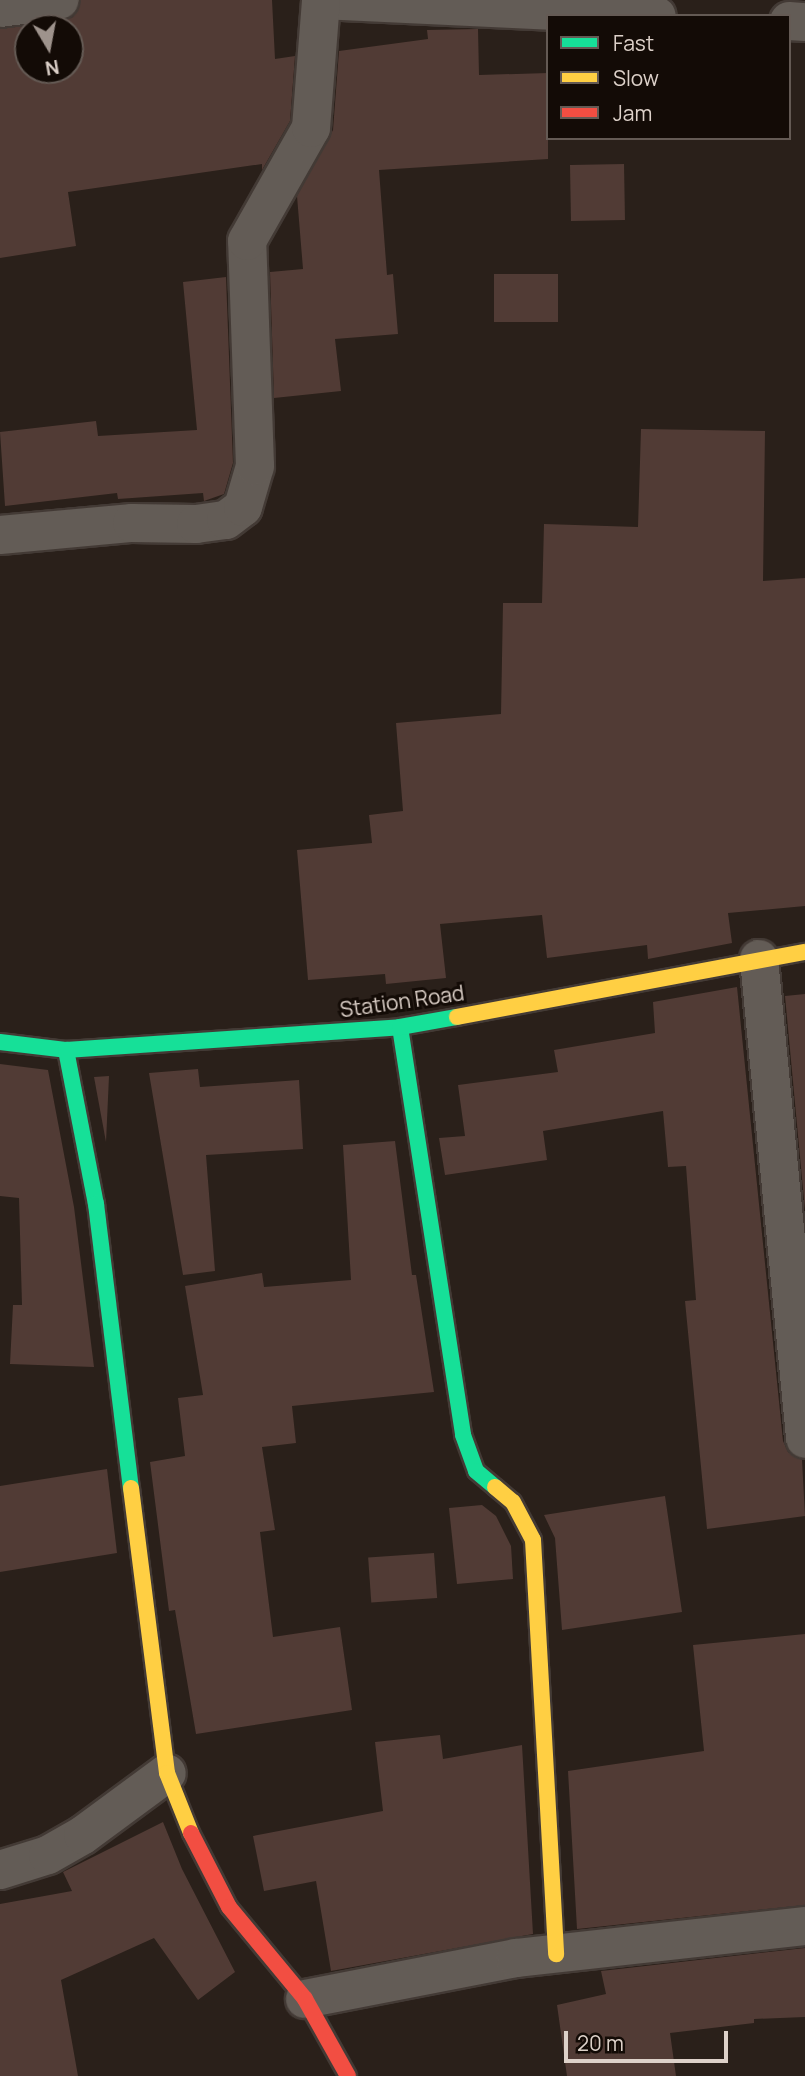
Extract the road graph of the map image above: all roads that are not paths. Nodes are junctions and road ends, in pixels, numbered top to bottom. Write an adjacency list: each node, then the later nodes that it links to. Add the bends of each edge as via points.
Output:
1 (58, 0): 3 (street)
2 (321, 0): 4 (street); 5 (street, via 311,128 247,241 256,466 243,507 226,520 196,524 132,523)
3 (0, 8)
4 (615, 14)
5 (0, 535)
6 (805, 952): 7 (street, Station Road)
7 (759, 959): 8 (street, Station Road); 11 (street)
8 (400, 1027): 10 (street, Station Road); 15 (street, via 463,1435 476,1471 513,1502 533,1540)
9 (0, 1042): 10 (street, Station Road)
10 (66, 1050): 12 (street, via 96,1204)
11 (805, 1438)
12 (167, 1773): 13 (street, via 83,1835 48,1854); 16 (street, via 202,1861 229,1907)
13 (0, 1870)
14 (805, 1926): 15 (street)
15 (556, 1954): 16 (street)
16 (305, 1999): 17 (street)
17 (348, 2076)

